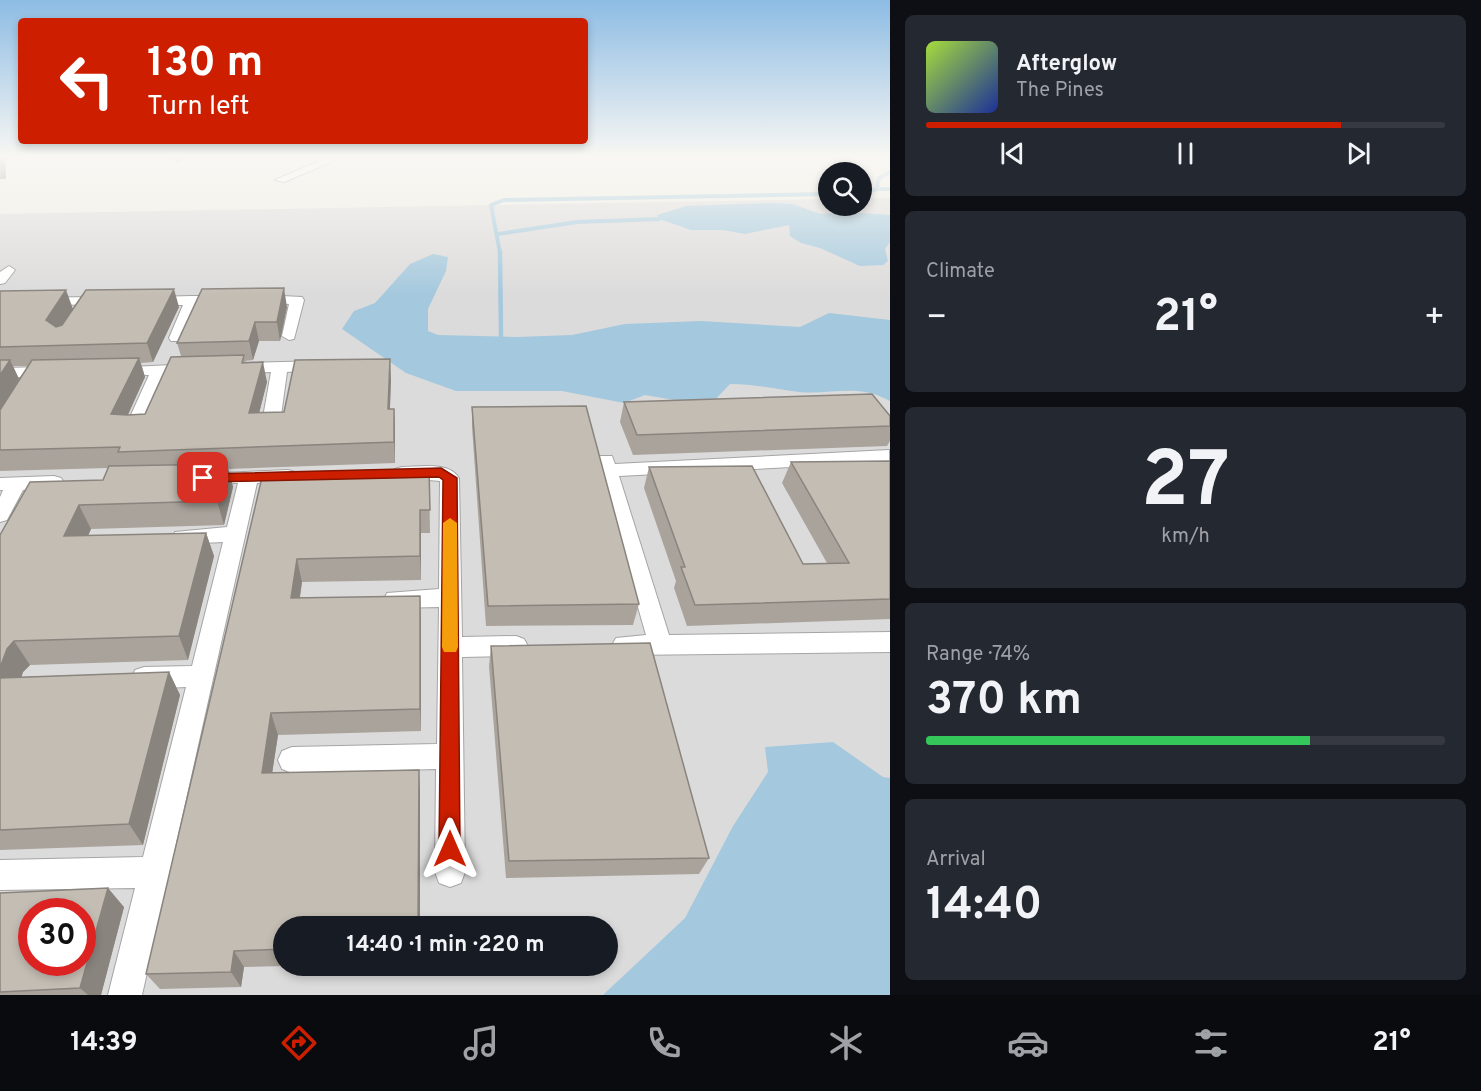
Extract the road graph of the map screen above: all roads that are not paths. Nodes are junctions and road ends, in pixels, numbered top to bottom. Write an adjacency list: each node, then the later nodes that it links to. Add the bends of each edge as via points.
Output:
1 (0, 270): 2 (street, via 9,270)
2 (0, 280)
3 (192, 300): 5 (street); 7 (street, via 297,300); 8 (street)
4 (0, 302): 5 (street)
5 (87, 302): 6 (street)
6 (75, 321)
7 (289, 336)
8 (176, 338)
9 (328, 366): 10 (street)
10 (280, 367): 11 (street); 19 (street)
11 (225, 368)
12 (203, 369): 13 (street)
13 (159, 370): 14 (street); 20 (street)
14 (102, 371)
15 (34, 372): 16 (street); 17 (street); 18 (street)
16 (68, 372)
17 (0, 373)
18 (23, 391)
19 (271, 423)
20 (134, 428)
21 (889, 456): 22 (street)
22 (744, 463): 29 (street); 36 (street, via 607,465)
23 (381, 474): 33 (street, via 441,473 450,478)
24 (309, 475): 25 (street)
25 (249, 477): 26 (street); 31 (street)
26 (180, 478)
27 (75, 482): 28 (street)
28 (9, 483): 30 (street)
29 (756, 484)
30 (0, 515)
31 (236, 534): 32 (street); 40 (street)
32 (157, 538)
33 (450, 598): 34 (street); 39 (street)
34 (372, 600)
35 (890, 642): 36 (street)
36 (660, 644): 37 (street)
37 (602, 645)
38 (543, 646): 39 (street)
39 (450, 647): 42 (street)
40 (201, 676): 41 (street); 44 (street)
41 (118, 678)
42 (450, 756): 43 (street); 45 (street)
43 (292, 760)
44 (155, 872): 46 (street); 47 (street)
45 (450, 872)
46 (0, 875)
47 (125, 995)

